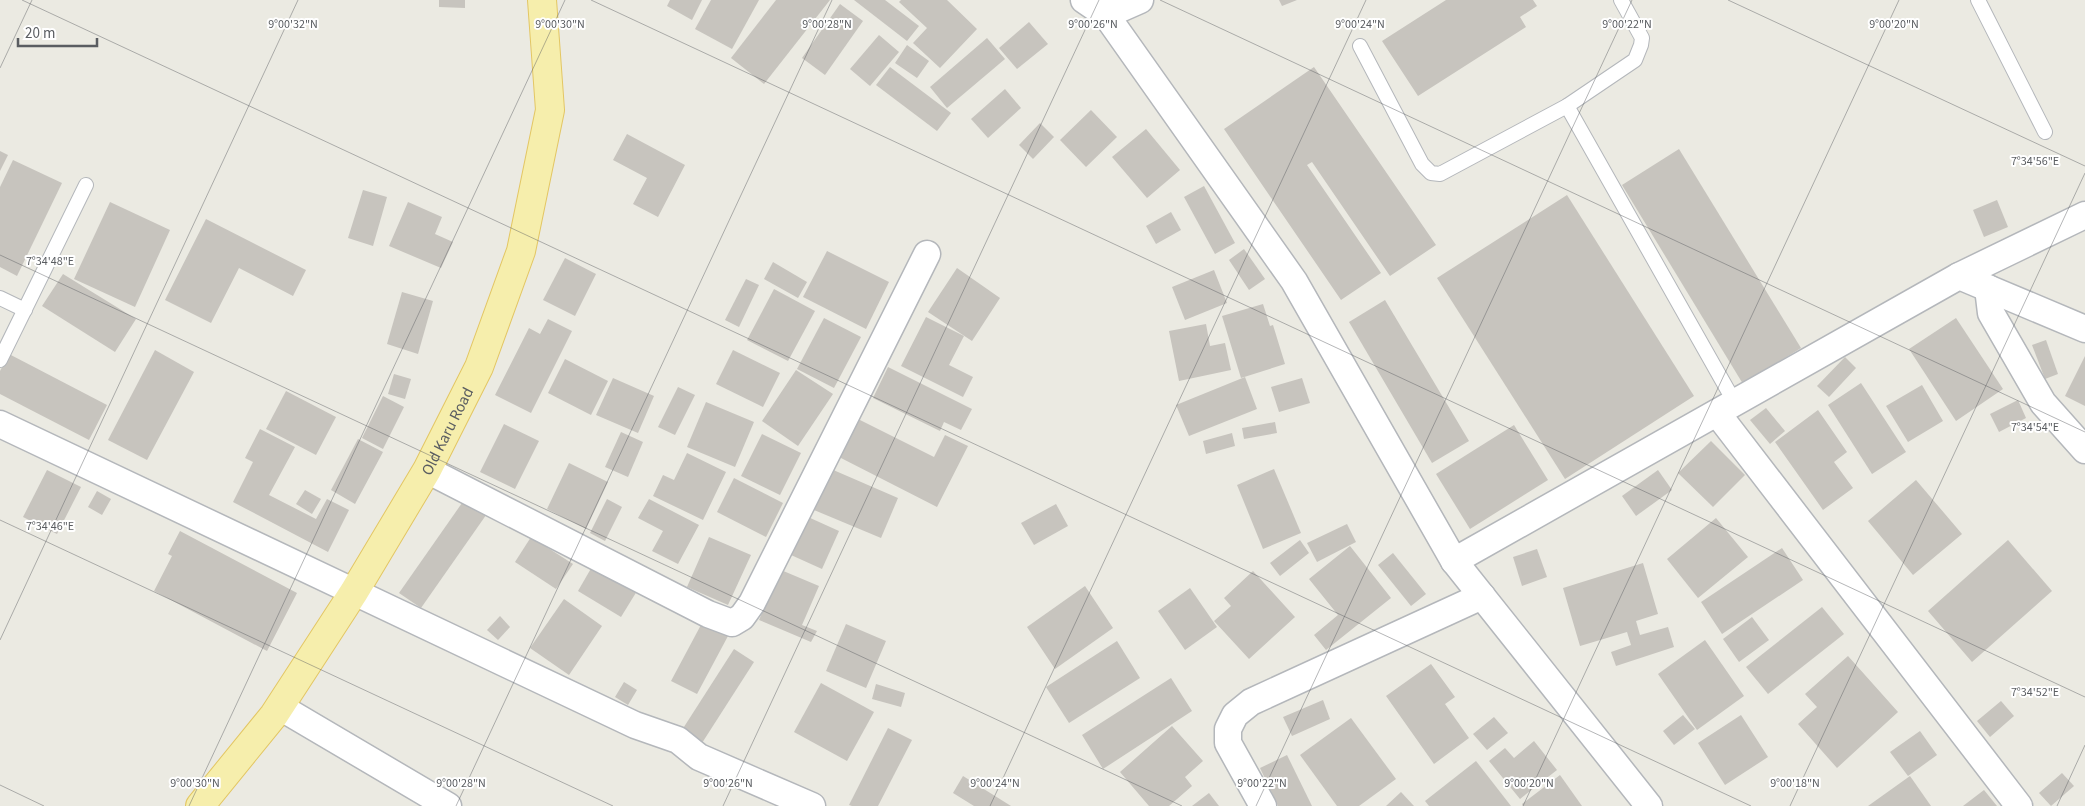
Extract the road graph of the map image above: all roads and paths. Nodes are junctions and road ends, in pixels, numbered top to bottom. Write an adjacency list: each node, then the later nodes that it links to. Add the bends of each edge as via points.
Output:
1 (1084, 0): 6 (street)
2 (1140, 0): 6 (street)
3 (1621, 0): 8 (lane, via 1642,38 1635,60)
4 (1978, 0): 9 (lane)
5 (544, 11): 22 (main road, Old Karu Road, via 550,110 522,251 479,367)
6 (1106, 15): 23 (street, via 1294,281)
7 (1360, 46): 8 (lane, via 1422,164 1431,173 1449,170)
8 (1567, 106): 19 (lane)
9 (2045, 132)
10 (86, 185): 16 (lane)
11 (2085, 215): 13 (street)
12 (927, 254): 22 (street, via 752,603 742,617 732,623 708,614)
13 (1959, 276): 14 (street); 19 (street)
14 (1988, 288): 17 (street); 21 (street, via 1991,313 2043,403)
15 (0, 298): 16 (lane)
16 (25, 310): 18 (lane)
17 (2085, 329)
18 (0, 360)
19 (1726, 408): 23 (street); 32 (street)
20 (0, 424): 24 (street)
21 (2085, 450)
22 (427, 470): 24 (main road, Old Karu Road)
23 (1454, 561): 25 (street)
24 (354, 592): 26 (main road, Old Karu Road); 30 (street, via 635,725 678,740 699,758)
25 (1482, 596): 27 (street); 31 (street, via 1251,702 1235,715 1228,729 1228,743)
26 (280, 706): 28 (main road, Old Karu Road); 29 (street)
27 (1643, 804)
28 (200, 806)
29 (448, 806)
30 (812, 806)
31 (1263, 806)
32 (2019, 806)

